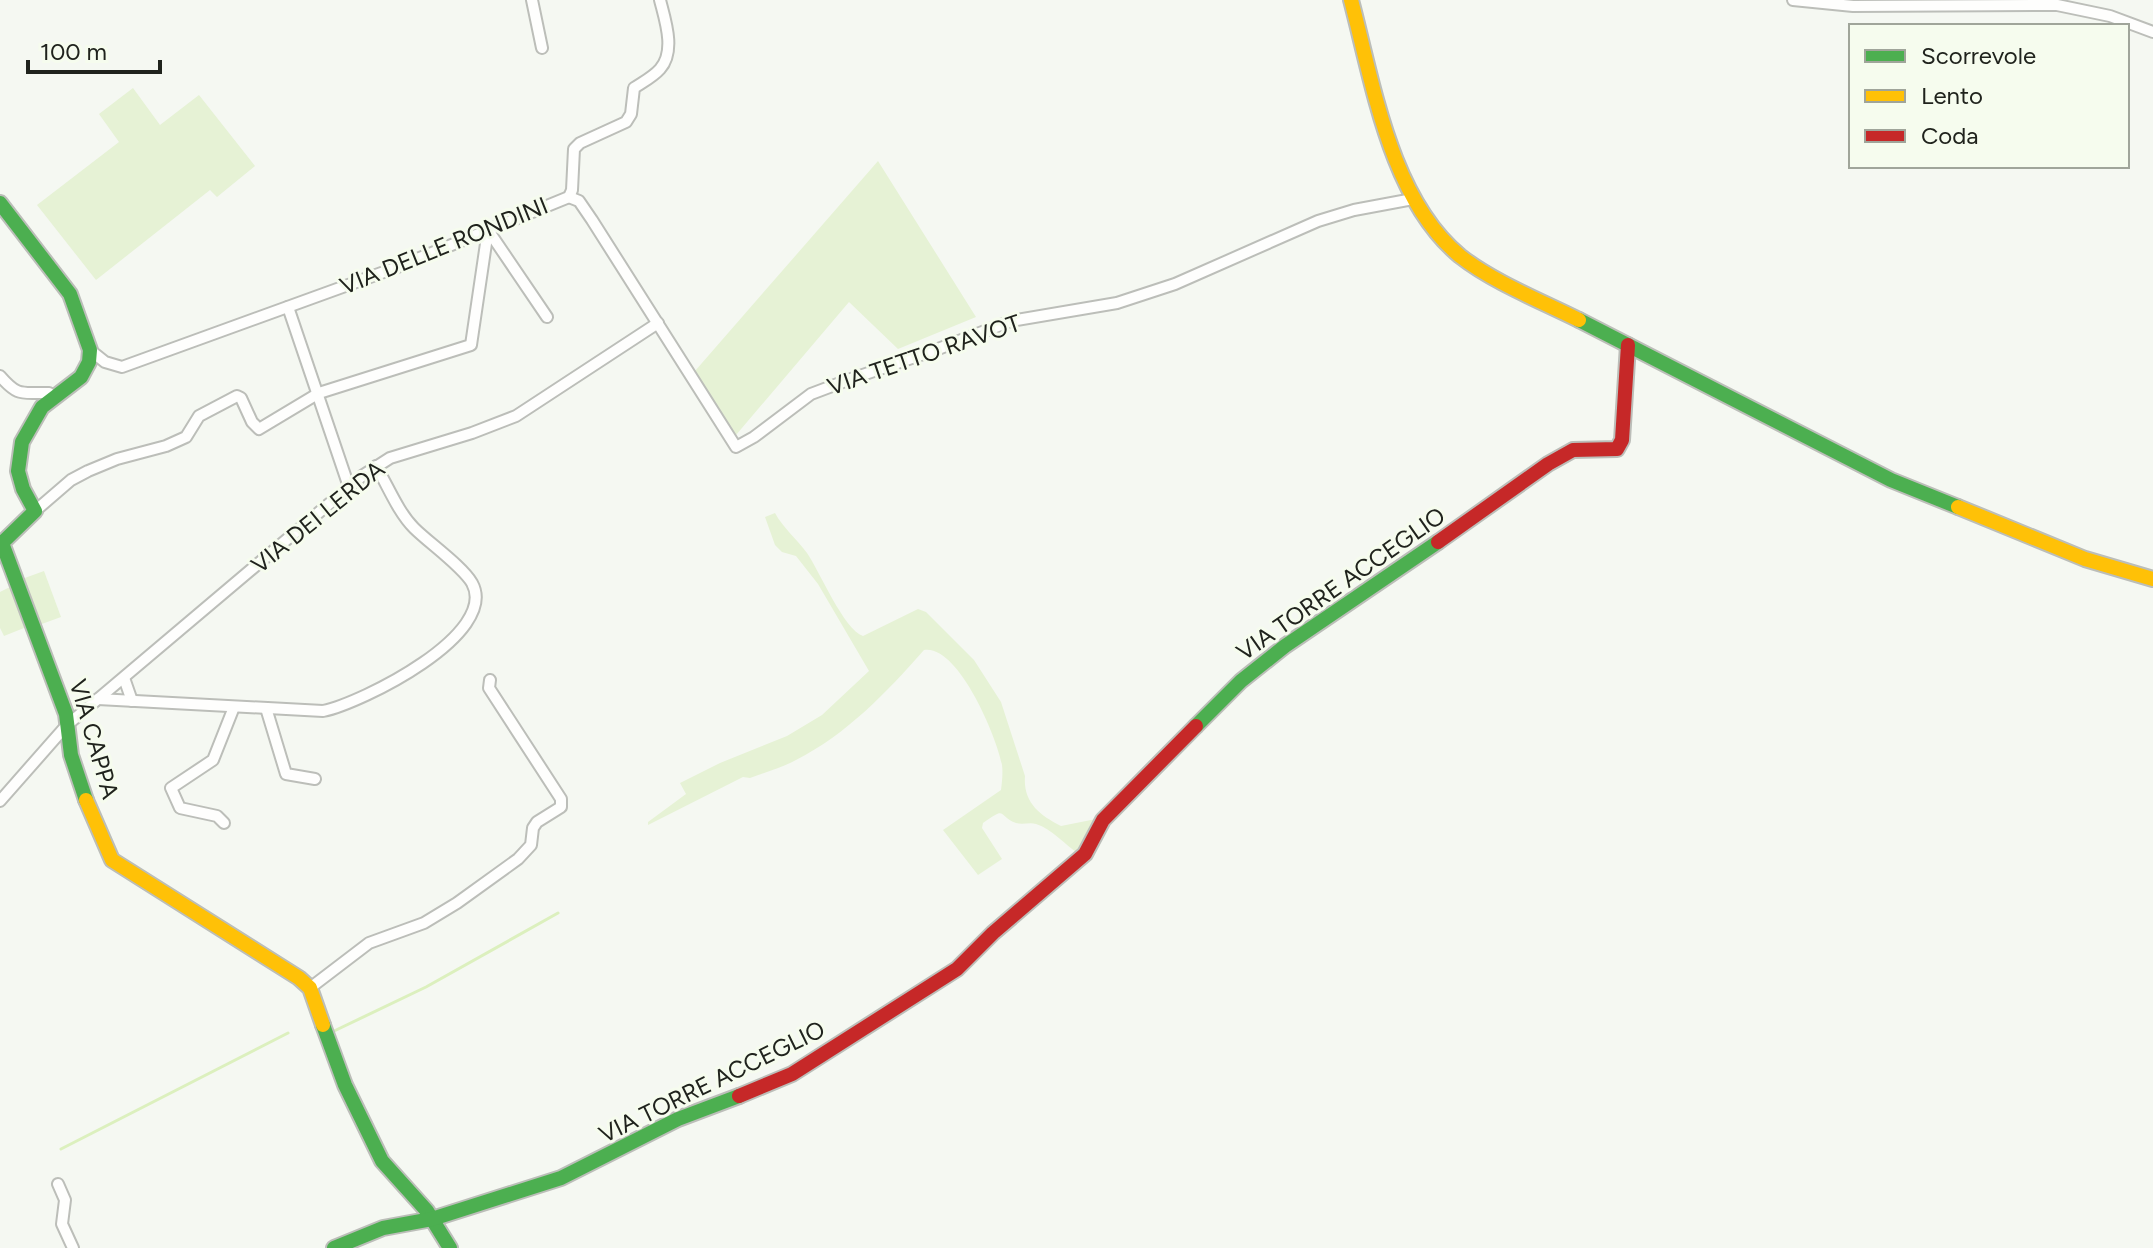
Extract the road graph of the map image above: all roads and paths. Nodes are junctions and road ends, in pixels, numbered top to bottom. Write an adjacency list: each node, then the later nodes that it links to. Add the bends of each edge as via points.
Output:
1 (532, 0): 7 (street)
2 (660, 0): 8 (street, VIA DELLE RONDINI, via 667,28 664,64 634,88 626,122 574,149)
3 (1351, 0): 9 (street, via 1394,153)
4 (1793, 0): 5 (street, via 1853,6)
5 (2023, 2): 6 (street, via 2084,9)
6 (2153, 32)
7 (542, 48)
8 (569, 197): 11 (street, VIA DELLE RONDINI); 14 (street, VIA TETTO RAVOT, via 579,201)
9 (1413, 199): 14 (street, VIA TETTO RAVOT, via 1318,221 1175,284 1117,303 1011,321 848,380 811,394 739,447); 15 (street, via 1459,255)
10 (0, 203): 16 (street, via 70,294)
11 (488, 230): 12 (street, VIA DELLE RONDINI); 13 (street); 18 (street, via 471,345)
12 (288, 307): 16 (street, VIA DELLE RONDINI, via 122,367); 18 (street)
13 (547, 317)
14 (658, 323): 20 (street, VIA DEI LERDA, via 516,416)
15 (1628, 345): 24 (street, via 1838,454 1950,504 2085,559); 37 (street, VIA TORRE ACCEGLIO, via 1622,440 1617,449 1573,450 1548,464 1252,672 1103,820 1085,854 943,980 779,1080 678,1119 561,1178)
16 (90, 350): 19 (street, via 83,377)
17 (0, 376): 19 (street, via 16,392)
18 (319, 393): 21 (street); 22 (street, via 259,429 237,396 199,416 186,437 101,465 71,480)
19 (54, 397): 22 (street, via 32,422 17,455 18,477)
20 (376, 466): 21 (street, VIA DEI LERDA); 30 (street, via 411,525 473,585 472,616 420,666 350,703 323,711)
21 (349, 487): 25 (street, VIA DEI LERDA)
22 (35, 511): 23 (street, VIA CAPPA)
23 (1, 543): 31 (street, VIA CAPPA, via 66,714)
24 (2153, 579)
25 (124, 678): 27 (street, VIA DEI LERDA); 28 (street)
26 (490, 680): 35 (street, via 489,688 561,799 561,807 537,822 531,845 518,859 457,903 424,923 369,943)
27 (98, 699): 28 (street); 31 (street, VIA DEI LERDA)
28 (132, 701): 29 (street)
29 (234, 707): 30 (street); 34 (street, via 213,760 171,788 180,808 217,816)
30 (266, 708): 32 (street, via 286,774)
31 (66, 726): 33 (street, VIA DEI LERDA); 35 (street, VIA CAPPA, via 86,800 112,860)
32 (315, 779)
33 (0, 801)
34 (224, 823)
35 (310, 988): 37 (street, via 340,1073 382,1161)
36 (58, 1184): 38 (street, via 65,1200 62,1224)
37 (432, 1219): 39 (street, VIA TORRE ACCEGLIO, via 383,1228); 40 (street)
38 (73, 1248)
39 (334, 1248)
40 (450, 1248)

